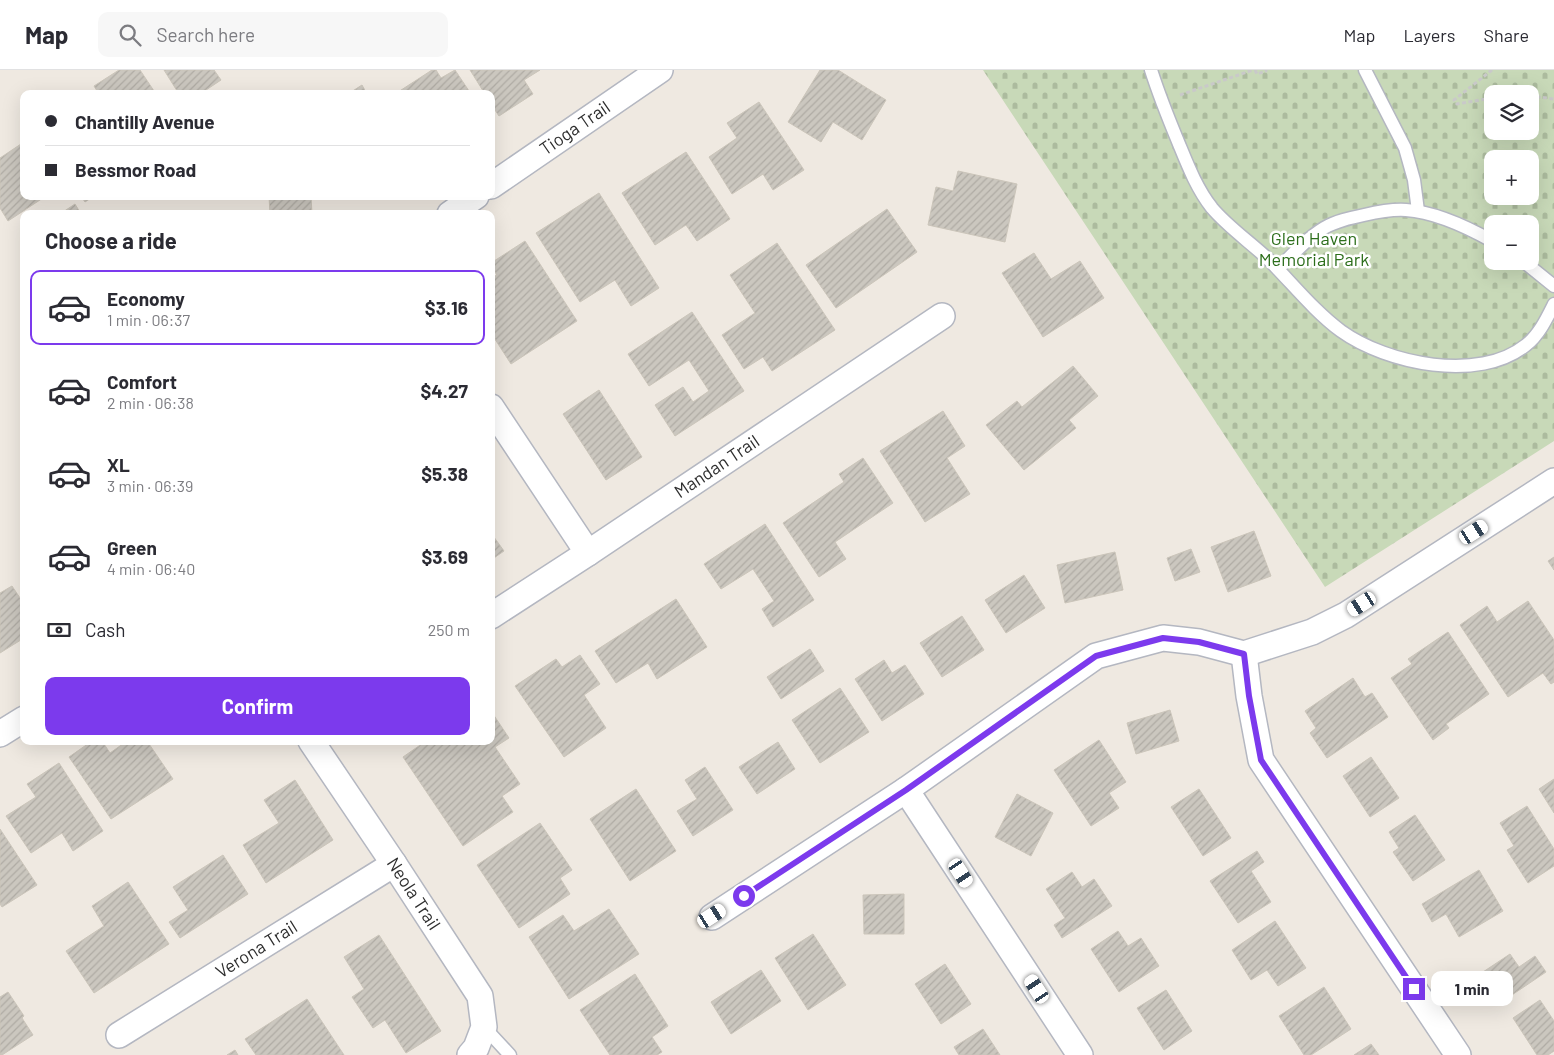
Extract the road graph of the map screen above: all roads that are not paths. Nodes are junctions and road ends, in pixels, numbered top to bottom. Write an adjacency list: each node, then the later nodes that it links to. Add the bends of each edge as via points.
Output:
1 (660, 70): 4 (street, Tioga Trail)
2 (1151, 70): 9 (lane, via 1187,162 1205,197 1222,218)
3 (1365, 70): 7 (lane, via 1405,148)
4 (495, 183)
5 (470, 200): 6 (street)
6 (456, 210)
7 (1418, 212): 8 (lane); 9 (lane, via 1388,211 1336,222 1311,237)
8 (1484, 237)
9 (1278, 269): 12 (lane, via 1328,320 1350,337 1392,356 1438,365 1473,364 1515,352 1532,340)
10 (1534, 270): 11 (lane)
11 (1554, 286)
12 (1554, 304)
13 (942, 316): 16 (street, Mandan Trail)
14 (495, 413): 16 (street)
15 (1554, 481): 18 (street, via 1346,615 1312,632)
16 (588, 553): 17 (street, Mandan Trail)
17 (495, 613)
18 (1244, 654): 22 (street, via 1199,642 1163,638 1096,656); 30 (street, via 1261,760)
19 (20, 722): 20 (street)
20 (0, 734)
21 (314, 745): 23 (street, Neola Trail)
22 (906, 790): 24 (street); 29 (street)
23 (394, 864): 25 (street, Neola Trail, via 480,996); 26 (street, Verona Trail)
24 (712, 916)
25 (484, 1027): 27 (street); 28 (lane)
26 (120, 1035)
27 (470, 1055)
28 (510, 1055)
29 (1080, 1055)
30 (1458, 1055)

